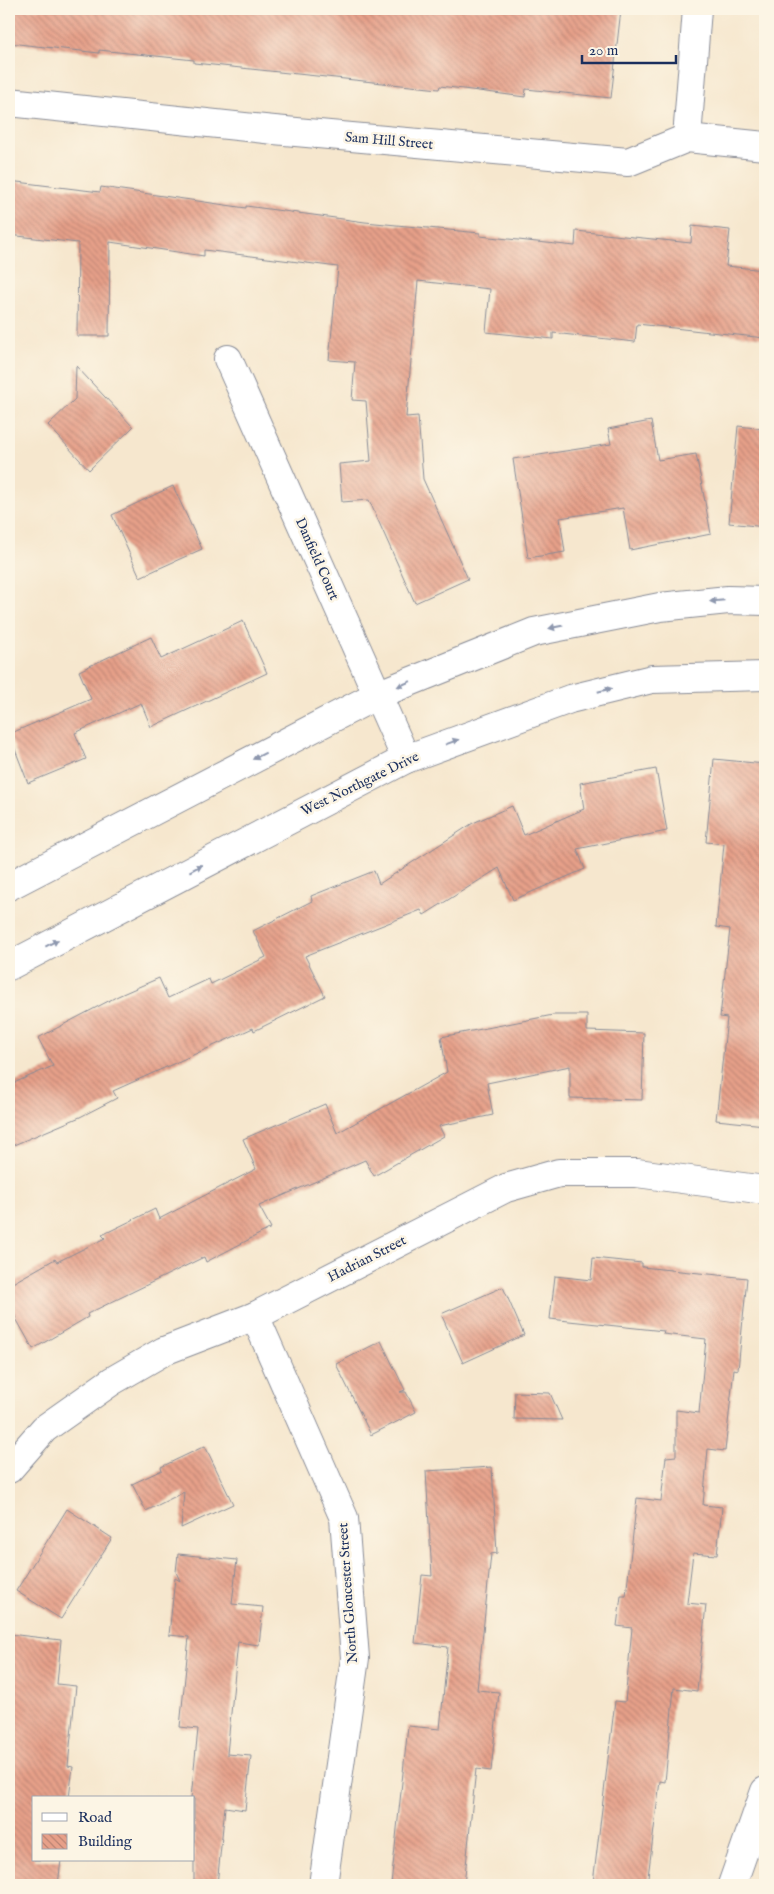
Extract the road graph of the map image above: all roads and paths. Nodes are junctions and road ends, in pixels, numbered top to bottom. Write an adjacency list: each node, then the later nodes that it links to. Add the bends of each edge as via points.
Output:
1 (697, 9): 3 (street)
2 (9, 102): 3 (street, Sam Hill Street, via 628,162)
3 (687, 138): 4 (street, Sam Hill Street)
4 (765, 146)
5 (228, 359): 8 (street, Danfield Court)
6 (765, 601): 8 (street, one-way to 8, via 728,600 660,607 534,632)
7 (765, 676): 9 (street, West Northgate Drive, one-way to 7, via 570,699 652,679)
8 (377, 695): 9 (street, Danfield Court); 10 (street, one-way to 10)
9 (406, 759): 11 (street, West Northgate Drive, one-way to 9)
10 (9, 886)
11 (9, 966)
12 (765, 1190): 13 (street, Hadrian Street, via 637,1173 559,1173 506,1188)
13 (255, 1316): 14 (street, Hadrian Street, via 164,1350 112,1381 44,1429); 16 (street, North Gloucester Street, via 344,1518 355,1658)
14 (9, 1468)
15 (765, 1791): 17 (street)
16 (323, 1885)
17 (732, 1885)

